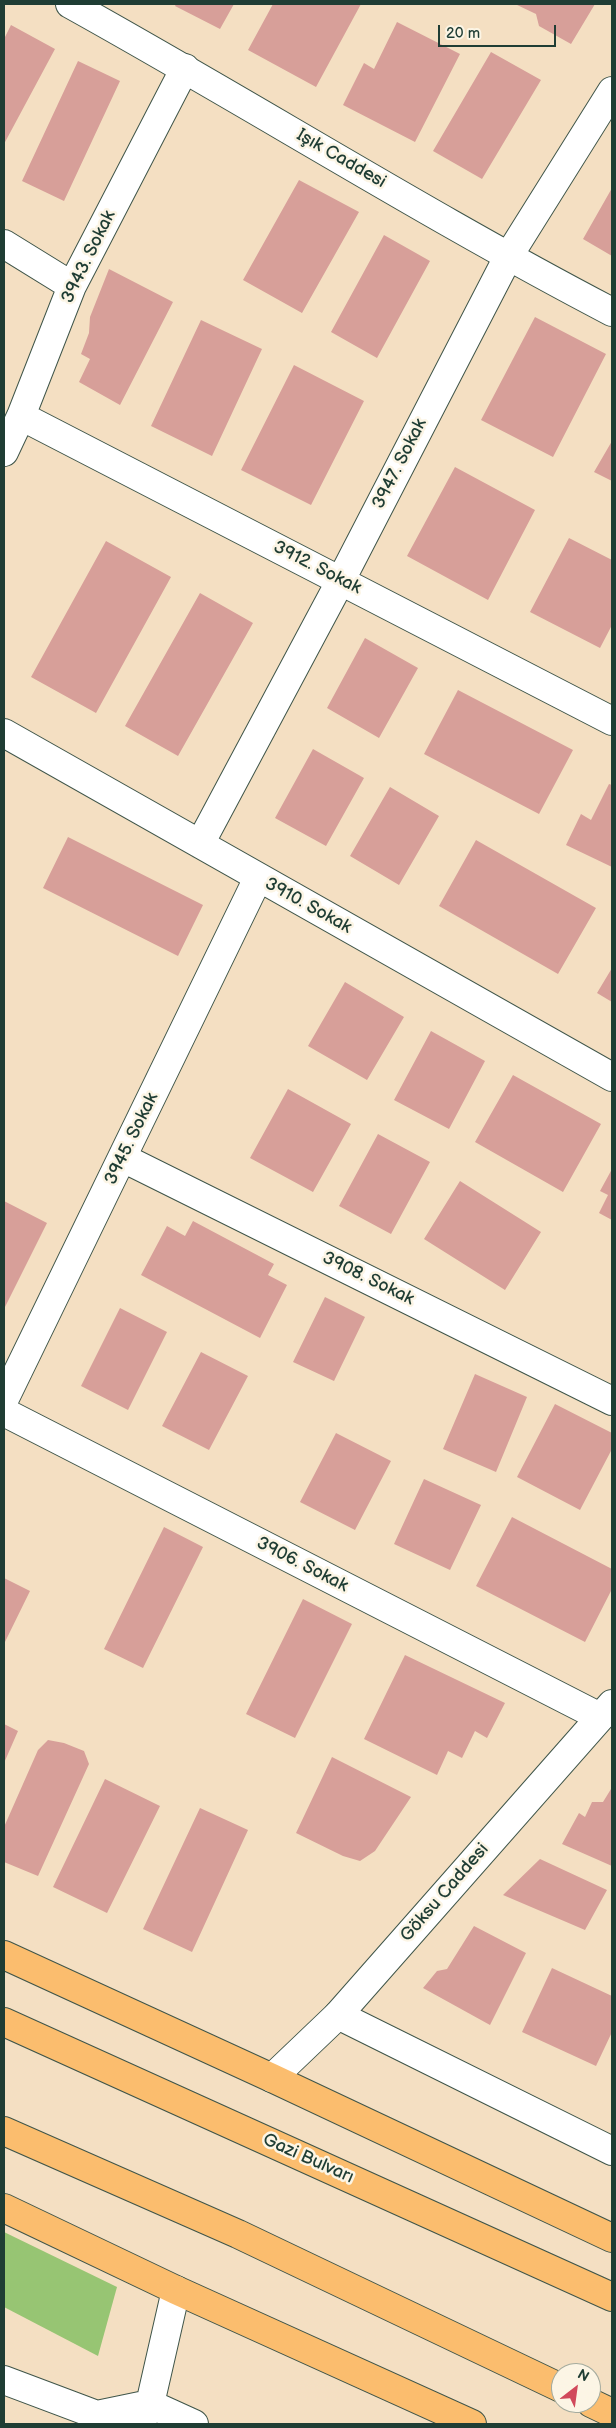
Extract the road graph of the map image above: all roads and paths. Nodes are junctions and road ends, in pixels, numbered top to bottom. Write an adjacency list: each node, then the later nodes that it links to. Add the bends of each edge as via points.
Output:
1 (70, 4): 2 (street, Işık Caddesi)
2 (185, 68): 5 (street, Işık Caddesi); 6 (street, 3943. Sokak)
3 (612, 91): 5 (street, 3947. Sokak)
4 (4, 244): 6 (street)
5 (508, 257): 7 (street, Işık Caddesi); 10 (street, 3947. Sokak)
6 (72, 286): 8 (street, 3943. Sokak)
7 (612, 312)
8 (21, 416): 9 (street, 3943. Sokak); 10 (street, 3912. Sokak)
9 (4, 452)
10 (341, 580): 11 (street, 3912. Sokak); 13 (street, 3947. Sokak)
11 (612, 721)
12 (4, 733): 13 (street, 3910. Sokak)
13 (200, 844): 14 (street, 3910. Sokak)
14 (258, 878): 15 (street, 3910. Sokak); 16 (street, 3945. Sokak)
15 (612, 1077)
16 (123, 1158): 17 (street, 3945. Sokak); 18 (street, 3908. Sokak)
17 (4, 1400)
18 (612, 1401)
19 (4, 1412): 20 (street, 3906. Sokak)
20 (606, 1710): 22 (street, Göksu Caddesi)
21 (4, 1955): 24 (highway)
22 (338, 2016): 24 (street, Göksu Caddesi); 26 (street)
23 (4, 2022): 30 (highway, Gazi Bulvarı)
24 (272, 2078): 28 (highway)
25 (4, 2131): 32 (highway, via 238,2234)
26 (612, 2151)
27 (4, 2208): 29 (highway)
28 (612, 2238)
29 (176, 2290): 33 (street); 35 (highway)
30 (612, 2296)
31 (4, 2380): 33 (street, via 97,2416)
32 (551, 2383)
33 (145, 2414): 34 (street)
34 (194, 2424)
35 (472, 2424)

